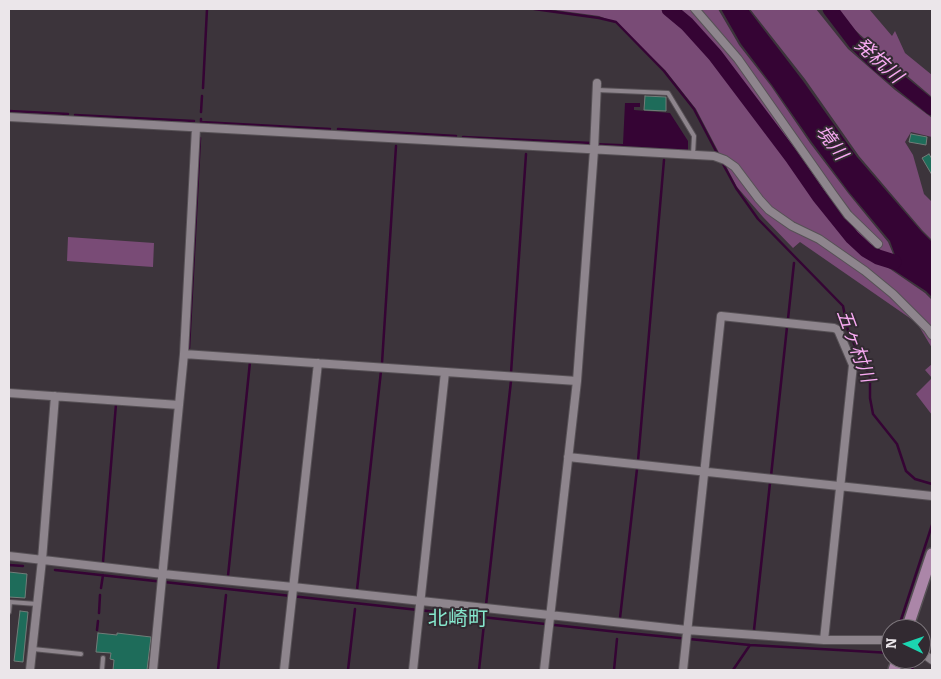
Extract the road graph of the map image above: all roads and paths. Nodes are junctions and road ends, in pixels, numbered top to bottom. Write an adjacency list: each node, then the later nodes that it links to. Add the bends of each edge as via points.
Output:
1 (695, 9): 7 (street, via 738,59 848,215)
2 (597, 87): 5 (street); 6 (lane, via 668,93 694,136)
3 (9, 118): 4 (street)
4 (196, 128): 5 (street); 9 (street)
5 (594, 150): 6 (street); 12 (street)
6 (693, 155): 8 (street, via 714,156 730,163 769,210 865,271 893,294)
7 (878, 244)
8 (932, 335)
9 (184, 354): 10 (street); 15 (street)
10 (318, 363): 11 (street); 24 (street)
11 (446, 372): 12 (street); 25 (street)
12 (577, 380): 16 (street)
13 (9, 393): 14 (street)
14 (55, 396): 15 (street); 22 (street)
15 (179, 405): 23 (street)
16 (568, 457): 17 (street); 28 (street)
17 (704, 472): 18 (street); 18 (street, via 721,316 834,328 838,330 853,364); 30 (street)
18 (840, 487): 19 (street); 31 (street)
19 (932, 496)
20 (932, 554): 29 (main road)
21 (9, 556): 22 (street)
22 (42, 560): 23 (street); 26 (street)
23 (162, 579): 24 (street); 38 (street)
24 (293, 589): 25 (street); 39 (street)
25 (421, 603): 28 (street); 40 (street)
26 (37, 604): 27 (lane, via 10,602); 33 (street)
27 (9, 612)
28 (550, 617): 30 (street); 41 (street)
29 (911, 619)
30 (687, 632): 31 (street); 42 (street)
31 (824, 640): 32 (street)
32 (881, 640)
33 (32, 648): 34 (lane); 36 (street)
34 (81, 654)
35 (104, 658): 37 (lane)
36 (30, 670)
37 (102, 670)
38 (153, 670)
39 (284, 670)
40 (414, 670)
41 (544, 670)
42 (683, 670)

